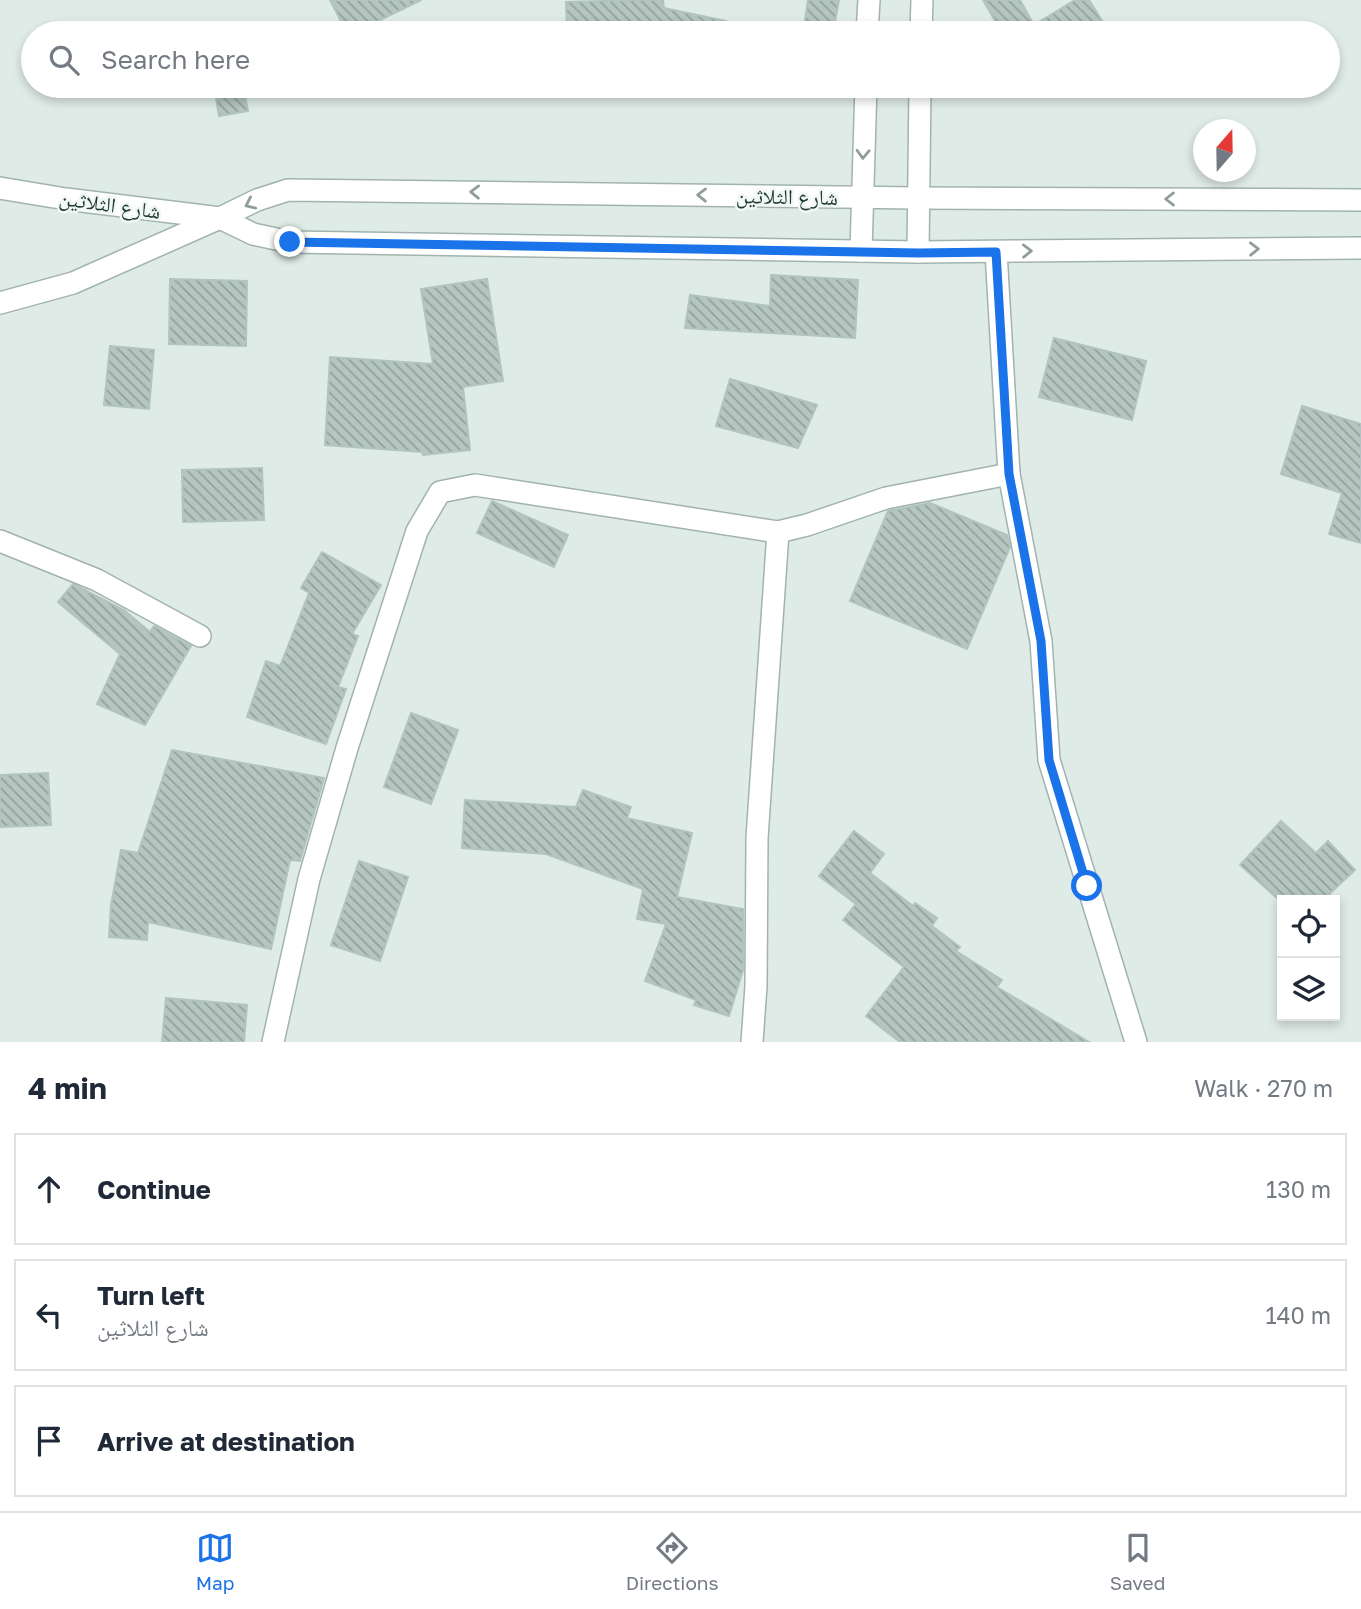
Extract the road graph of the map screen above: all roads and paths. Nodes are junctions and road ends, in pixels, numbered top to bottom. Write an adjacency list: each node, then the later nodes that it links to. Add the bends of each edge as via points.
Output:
1 (869, 0): 3 (street)
2 (922, 0): 4 (street)
3 (868, 21)
4 (921, 21)
5 (866, 98): 8 (street, one-way to 8)
6 (920, 98): 9 (street)
7 (0, 188): 11 (street, شارع الثلاثين)
8 (862, 197): 9 (street, شارع الثلاثين); 11 (street, شارع الثلاثين, one-way to 11, via 288,190); 13 (street)
9 (918, 198): 10 (street, شارع الثلاثين, one-way to 9); 15 (street)
10 (1361, 200)
11 (220, 218): 13 (street, شارع الثلاثين, via 253,234 290,242); 16 (street, via 73,283)
12 (1361, 248): 14 (street, شارع الثلاثين, one-way to 12)
13 (860, 251): 15 (street, شارع الثلاثين)
14 (996, 252): 15 (street, شارع الثلاثين); 17 (street)
15 (918, 253)
16 (0, 303)
17 (1009, 474): 18 (street, via 886,498); 23 (street, via 1041,641 1049,760)
18 (778, 532): 21 (street, via 475,485 440,492 417,531 347,748 309,879); 22 (street, via 757,838)
19 (0, 541): 20 (street, via 97,580)
20 (200, 636)
21 (273, 1042)
22 (752, 1042)
23 (1136, 1042)

